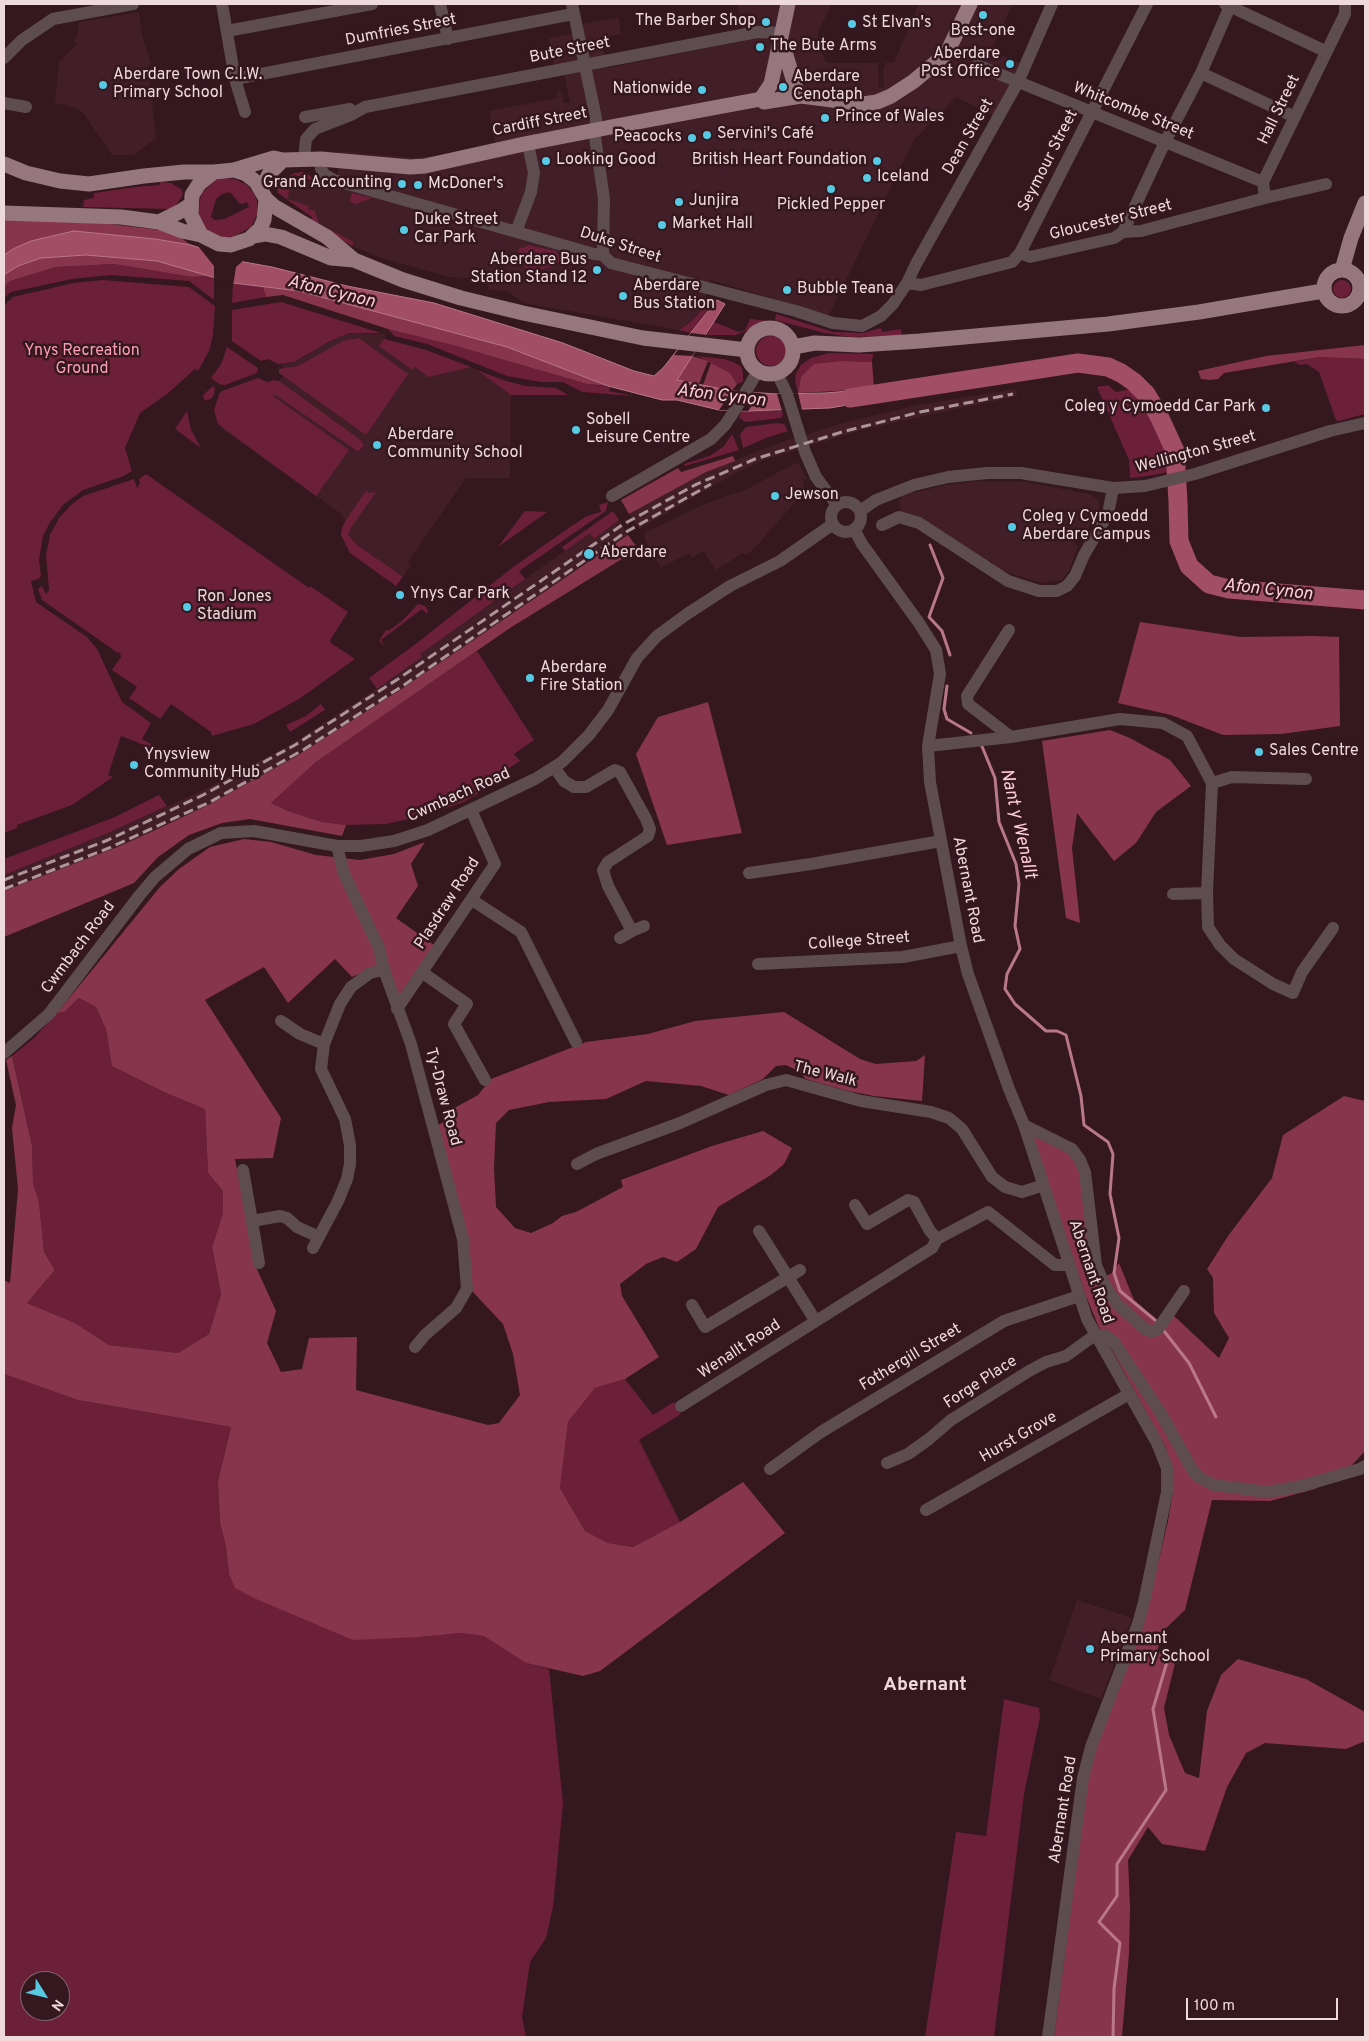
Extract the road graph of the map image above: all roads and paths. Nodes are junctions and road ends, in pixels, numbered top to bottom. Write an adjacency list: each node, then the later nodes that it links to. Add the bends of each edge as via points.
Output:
1 (133, 4): 16 (street, via 53,19 28,35)
2 (222, 4): 12 (street)
3 (372, 4): 12 (street)
4 (440, 4): 13 (street)
5 (788, 4): 14 (main road)
6 (970, 4): 22 (main road, Cardiff Street, via 947,53 891,96 863,104)
7 (1052, 4): 21 (street, Dean Street)
8 (1147, 4): 28 (street, Seymour Street)
9 (1229, 4): 15 (street); 19 (street)
10 (1344, 4): 15 (street, Hall Street, via 1345,14)
11 (572, 9): 13 (street, Dumfries Street); 17 (street)
12 (227, 31): 20 (street)
13 (448, 39): 20 (street, Dumfries Street)
14 (781, 40): 17 (street, Bute Street, via 757,32); 22 (main road, via 796,89); 23 (main road, via 771,84)
15 (1325, 51): 30 (street, Hall Street)
16 (4, 58)
17 (584, 65): 26 (street, Bute Street); 31 (street)
18 (977, 65): 21 (street, Whitcombe Street)
19 (1201, 73): 30 (street); 32 (street)
20 (235, 79): 27 (street)
21 (1018, 82): 28 (street, Whitcombe Street); 57 (street, Dean Street)
22 (802, 96): 23 (main road, Cardiff Street, via 764,102)
23 (761, 99): 31 (main road, Cardiff Street)
24 (4, 102): 25 (street)
25 (26, 106)
26 (365, 107): 29 (street, Bute Street); 34 (street, Bute Street, via 315,129 306,139)
27 (244, 112)
28 (1092, 113): 32 (street, Whitcombe Street); 53 (street, Seymour Street)
29 (305, 117)
30 (1295, 117): 41 (street, Hall Street)
31 (596, 130): 33 (main road, Cardiff Street); 54 (street, via 604,199)
32 (1165, 142): 41 (street, Whitcombe Street); 50 (street)
33 (528, 144): 35 (main road, Cardiff Street, via 425,166); 49 (street, via 534,173 531,192)
34 (304, 159): 35 (main road, Cardiff Street); 36 (main road, Cardiff Street)
35 (321, 159): 49 (street, Duke Street, via 321,169 334,180)
36 (283, 160): 38 (main road, Cardiff Street, via 274,158); 43 (main road, via 270,174)
37 (4, 164): 40 (main road, via 60,181 89,184)
38 (234, 170): 39 (main road); 43 (main road, via 246,174)
39 (214, 172): 40 (main road); 45 (main road, via 198,184)
40 (168, 174): 45 (main road, via 183,184)
41 (1263, 182): 44 (street)
42 (1326, 184): 44 (street, Gloucester Street)
43 (264, 194): 52 (main road, via 264,220); 55 (main road, via 275,206 327,237)
44 (1265, 198): 50 (street, Gloucester Street, via 1141,231)
45 (191, 200): 48 (main road, via 181,212); 51 (main road, via 195,225)
46 (1365, 203): 56 (main road, via 1350,238)
47 (4, 213): 48 (main road, via 121,217)
48 (158, 222): 51 (main road)
49 (516, 232): 54 (street, Duke Street)
50 (1123, 232): 53 (street, Gloucester Street, via 1114,238 1030,257)
51 (201, 234): 52 (main road, via 219,244 231,245)
52 (253, 236): 55 (main road, via 282,237 331,258)
53 (1020, 253): 57 (street, via 1012,262 921,286)
54 (603, 255): 57 (street, Duke Street, via 611,263 796,310 833,323 862,326 881,316)
55 (354, 260): 61 (main road, via 403,280 523,313 634,336)
56 (1342, 270): 58 (main road, via 1352,273); 59 (main road, via 1326,279)
57 (907, 283)
58 (1363, 286): 59 (main road, via 1352,303 1341,307 1329,302)
59 (1323, 291): 60 (main road, via 1108,324 859,345 815,342)
60 (793, 347): 61 (main road, via 785,334 772,328 752,336); 63 (main road, via 791,360)
61 (747, 350): 62 (main road, via 749,362)
62 (758, 371): 63 (main road); 66 (street, via 720,431 702,445)
63 (777, 373): 67 (street, via 816,477)
64 (1365, 423): 65 (street, Wellington Street, via 1164,482)
65 (1113, 488): 68 (street, Wellington Street, via 1021,474 987,473 914,485 876,500); 70 (street, via 1108,514 1075,576 1067,586 1057,591 1039,591 1008,581 919,523 899,517)
66 (612, 496)
67 (837, 505): 68 (street, via 850,502); 69 (street, via 832,512)
68 (860, 511): 71 (street, via 861,519)
69 (834, 524): 71 (street, via 840,530); 75 (street, Cwmbach Road, via 772,566 730,586 657,636 637,658 608,710 589,736)
70 (882, 525)
71 (854, 529): 74 (street, Abernant Road, via 936,650 940,674)
72 (1009, 630): 73 (street, via 967,696 968,704)
73 (1011, 737): 74 (street); 77 (street, via 1120,719 1163,723 1187,736)
74 (928, 746): 79 (street, Abernant Road, via 930,782)
75 (554, 767): 78 (street, Cwmbach Road); 87 (street, via 564,781 574,787 586,787 615,770 620,772 638,802 650,829 648,836 608,862 603,870)
76 (1306, 779): 77 (street, via 1232,777)
77 (1212, 783): 82 (street)
78 (471, 810): 80 (street, Cwmbach Road, via 394,841); 84 (street, Plasdraw Road, via 495,864)
79 (941, 841): 81 (street); 89 (street, Abernant Road)
80 (337, 846): 91 (street, Ty-Draw Road, via 344,874 379,948); 97 (street, Cwmbach Road, via 254,830 221,833 188,849 155,877 49,1014)
81 (749, 873)
82 (1207, 893): 83 (street); 86 (street, via 1208,927 1220,945 1234,959 1293,993 1302,972)
83 (1172, 894)
84 (472, 900): 92 (street, Plasdraw Road); 95 (street, via 521,932)
85 (644, 926): 87 (street)
86 (1333, 928)
87 (632, 931): 88 (street)
88 (620, 938)
89 (961, 946): 90 (street, College Street, via 903,957); 99 (street, Abernant Road, via 1008,1089)
90 (758, 964)
91 (384, 970): 93 (street, Ty-Draw Road); 96 (street, via 370,973 351,987 340,1004)
92 (423, 973): 93 (street, Plasdraw Road); 98 (street, via 467,1004 454,1024)
93 (397, 1009): 118 (street, Ty-Draw Road, via 411,1044 463,1239 467,1289 456,1308)
94 (281, 1021): 96 (street, via 300,1034)
95 (576, 1042)
96 (324, 1044): 106 (street, via 321,1069 345,1119 350,1164 343,1190)
97 (4, 1053)
98 (485, 1080)
99 (1024, 1125): 102 (street, Abernant Road); 113 (street, via 1072,1150 1080,1160 1085,1172 1096,1264 1117,1304 1152,1332 1158,1329)
100 (577, 1164): 102 (street, The Walk, via 766,1085 786,1080 861,1101 949,1118 962,1129 992,1177 1005,1187 1022,1192)
101 (243, 1170): 104 (street)
102 (1044, 1185): 110 (street, Abernant Road)
103 (855, 1205): 107 (street, via 867,1224 908,1200 914,1202)
104 (252, 1221): 106 (street, via 280,1216); 109 (street)
105 (759, 1231): 112 (street)
106 (319, 1236): 108 (street)
107 (937, 1239): 110 (street, Wenallt Road, via 988,1212 1055,1265); 116 (street, Wenallt Road, via 932,1248)
108 (313, 1248)
109 (259, 1263)
110 (1070, 1265): 114 (street, Abernant Road)
111 (800, 1270): 112 (street)
112 (788, 1277): 115 (street, via 705,1327); 116 (street)
113 (1184, 1291)
114 (1079, 1296): 117 (street, Abernant Road); 122 (street, Fothergill Street, via 1004,1321 821,1432)
115 (692, 1305)
116 (815, 1320): 120 (street, Wenallt Road)
117 (1095, 1335): 119 (street, Abernant Road); 121 (street, Forge Place, via 1066,1356 1029,1371 951,1420 908,1454); 123 (street, via 1106,1336 1114,1342 1200,1478 1214,1485 1267,1492)
118 (415, 1347)
119 (1129, 1394): 124 (street, Hurst Grove); 125 (street, Abernant Road, via 1157,1443 1167,1468 1167,1492 1138,1624 1097,1731 1083,1778)
120 (681, 1406)
121 (887, 1463)
122 (770, 1469)
123 (1364, 1470)
124 (926, 1510)
125 (1048, 2037)

